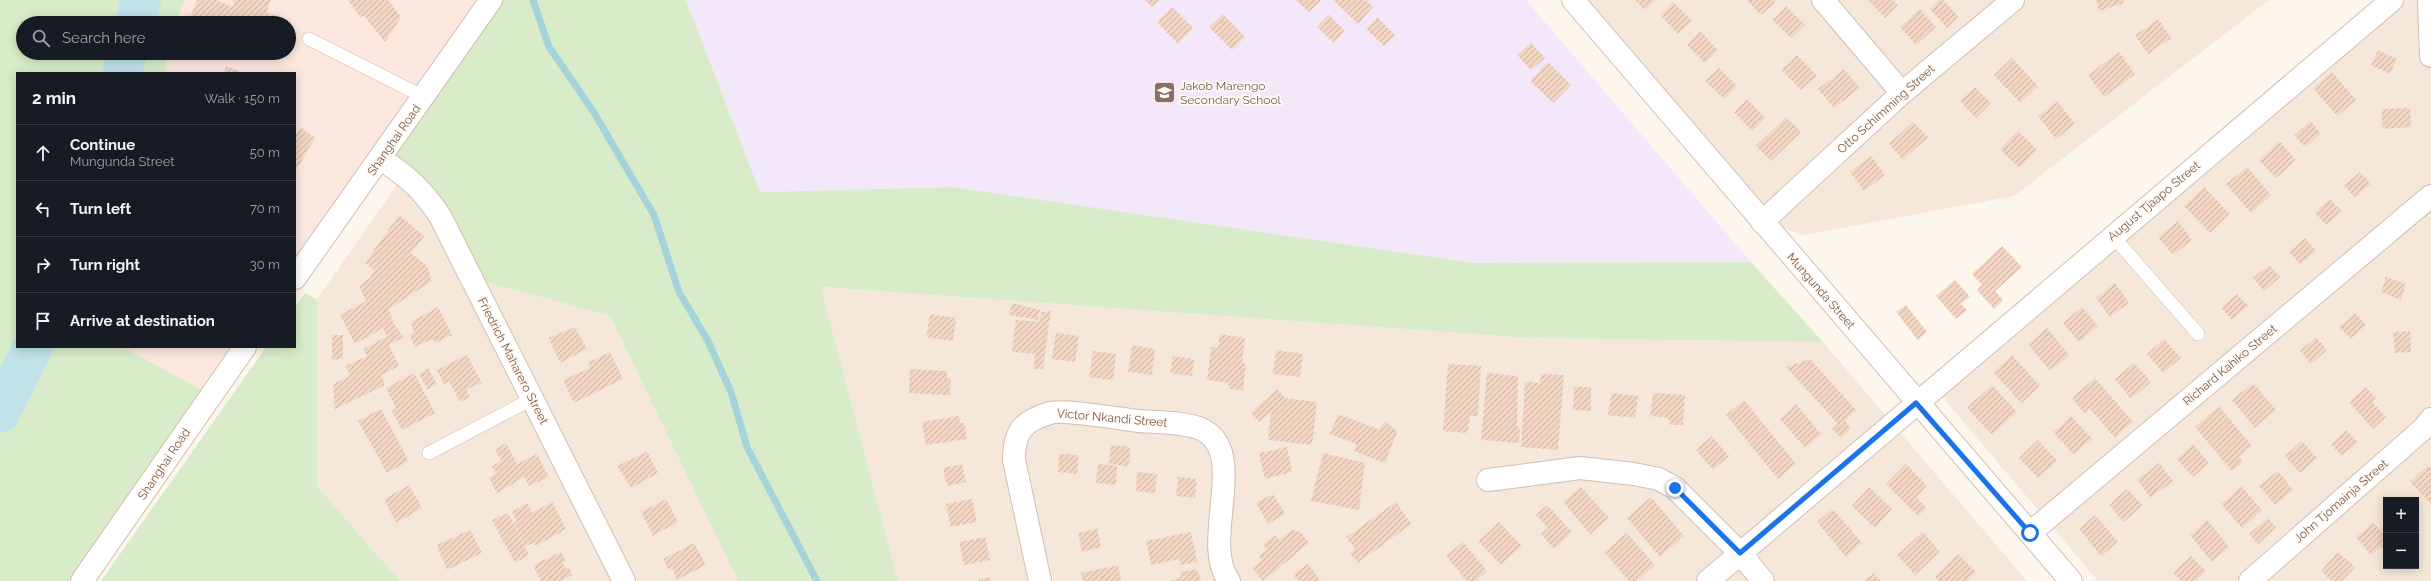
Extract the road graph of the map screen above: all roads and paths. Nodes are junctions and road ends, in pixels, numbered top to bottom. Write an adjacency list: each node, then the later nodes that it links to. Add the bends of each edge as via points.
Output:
1 (491, 0): 10 (street, Shanghai Road)
2 (1573, 0): 13 (street, Mungunda Street)
3 (1823, 0): 9 (street)
4 (2013, 0): 9 (street, Otto Schimming Street)
5 (2392, 0): 14 (street, August Tjaapo Street)
6 (2429, 0): 8 (street)
7 (309, 39): 10 (lane)
8 (2431, 56)
9 (1902, 93): 13 (street, Otto Schimming Street)
10 (424, 97): 11 (street, Shanghai Road)
11 (381, 160): 15 (street, Shanghai Road); 18 (street, Friedrich Maharero Street, via 426,194)
12 (2431, 196): 23 (street, Richard Kahiko Street)
13 (1762, 222): 19 (street, Mungunda Street)
14 (2113, 236): 16 (lane); 19 (street, August Tjaapo Street)
15 (296, 277)
16 (2198, 334)
17 (244, 348): 25 (street, Shanghai Road)
18 (532, 399): 21 (lane); 26 (street, Friedrich Maharero Street)
19 (1916, 403): 23 (street, Mungunda Street); 24 (street, August Tjaapo Street)
20 (2431, 419): 32 (street, John Tjomainja Street, via 2423,429)
21 (429, 453)
22 (1488, 480): 24 (street, via 1580,468 1659,479 1675,488)
23 (2030, 533): 31 (street, Mungunda Street)
24 (1740, 553): 29 (street, August Tjaapo Street); 30 (street)
25 (82, 581)
26 (624, 581)
27 (1040, 581): 28 (street, Victor Nkandi Street, via 1014,460 1014,443 1019,430 1030,421 1052,412 1181,425 1203,430 1214,439 1221,450 1224,468 1218,530 1220,560)
28 (1229, 581)
29 (1708, 581)
30 (1763, 581)
31 (2071, 581)
32 (2250, 581)

